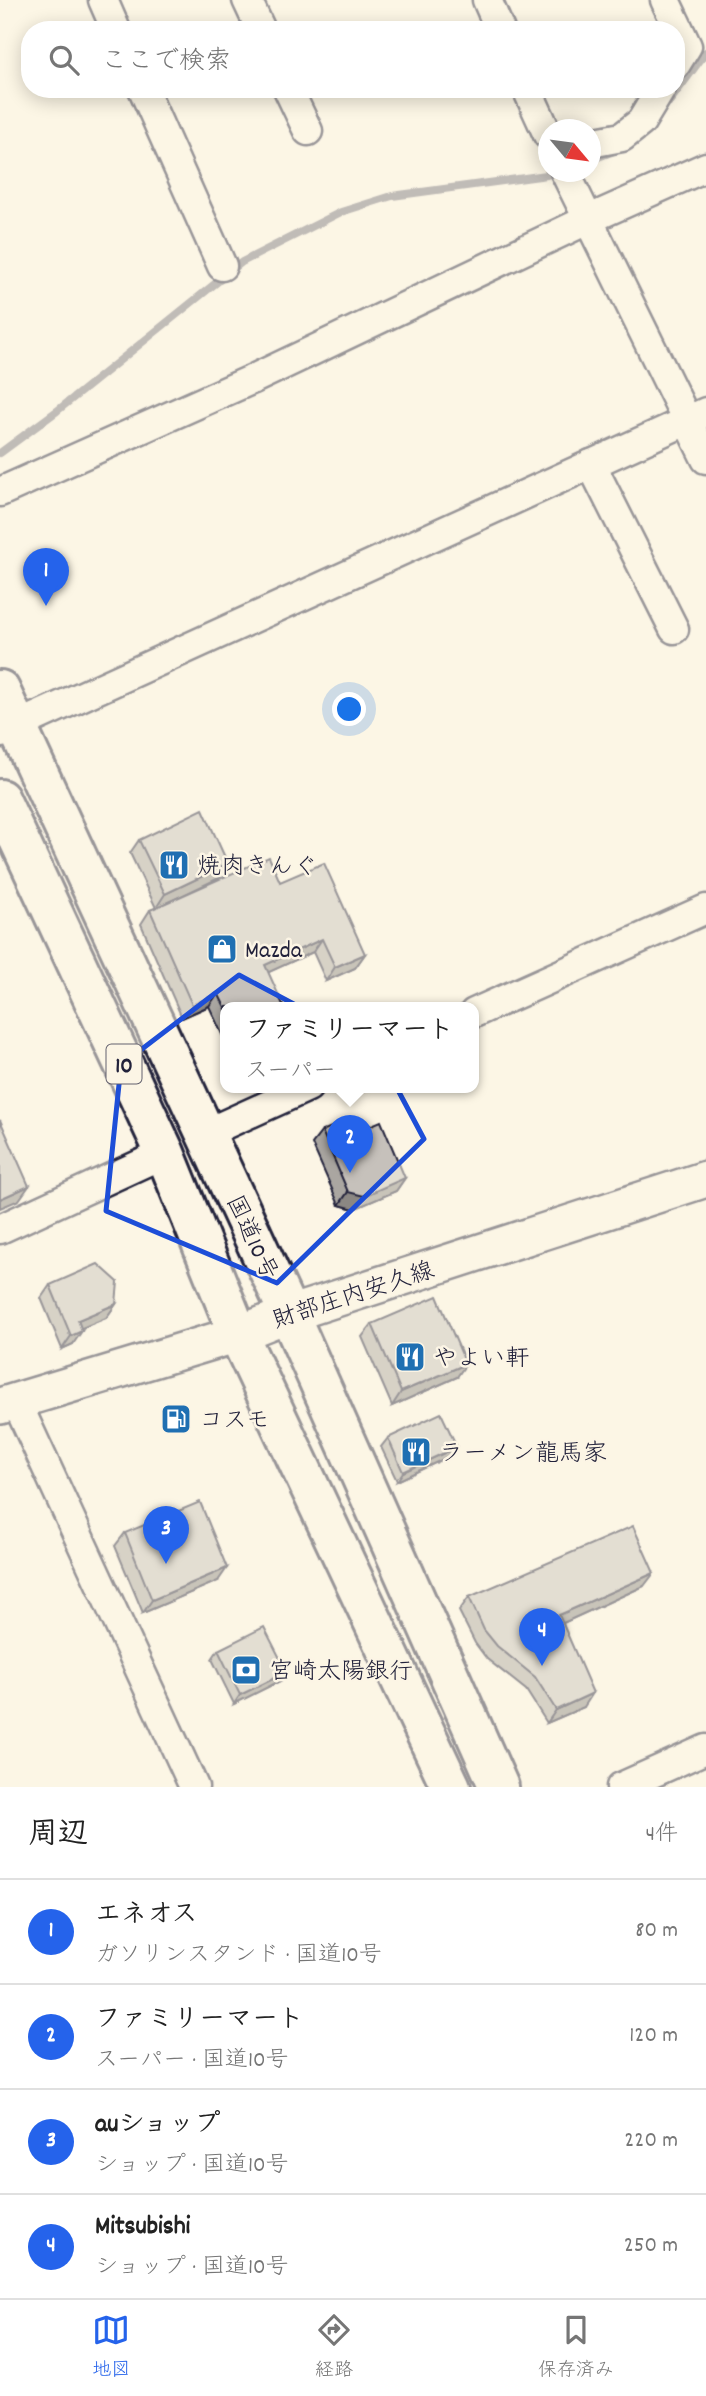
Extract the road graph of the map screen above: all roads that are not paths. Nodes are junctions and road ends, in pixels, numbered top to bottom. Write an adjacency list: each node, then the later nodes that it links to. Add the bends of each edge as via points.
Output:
1 (103, 0): 5 (street)
2 (247, 0): 6 (street)
3 (487, 0): 7 (street)
4 (664, 0): 8 (street)
5 (112, 21)
6 (257, 21)
7 (496, 21)
8 (674, 21)
9 (147, 98): 19 (street)
10 (292, 98): 14 (street)
11 (531, 98): 13 (street)
12 (656, 98): 15 (street, via 642,122 622,137)
13 (541, 119)
14 (308, 131)
15 (601, 141)
16 (706, 167): 18 (street)
17 (570, 182): 18 (street)
18 (587, 220): 20 (street); 23 (street, via 251,380)
19 (222, 266)
20 (697, 416): 21 (street); 22 (street)
21 (706, 458)
22 (590, 464): 24 (street); 26 (street)
23 (0, 492)
24 (674, 629)
25 (0, 690): 26 (highway, 国道10号 / 10)
26 (8, 730): 31 (highway, 国道10号 / 10)
27 (0, 799): 32 (highway, 国道10号 / 10)
28 (706, 909): 29 (street)
29 (479, 1011)
30 (295, 1093): 31 (street)
31 (204, 1134): 35 (highway, 国道10号 / 10)
32 (165, 1153): 34 (street); 36 (highway, 国道10号 / 10)
33 (706, 1179): 35 (main road, 財部庄内安久線)
34 (0, 1229)
35 (289, 1314): 36 (main road, 財部庄内安久線); 41 (highway, 国道10号 / 10)
36 (237, 1334): 37 (main road, 財部庄内安久線); 40 (highway, 国道10号 / 10)
37 (8, 1403): 39 (street)
38 (706, 1749): 42 (street)
39 (194, 1787)
40 (451, 1787)
41 (499, 1787)
42 (621, 1787)

